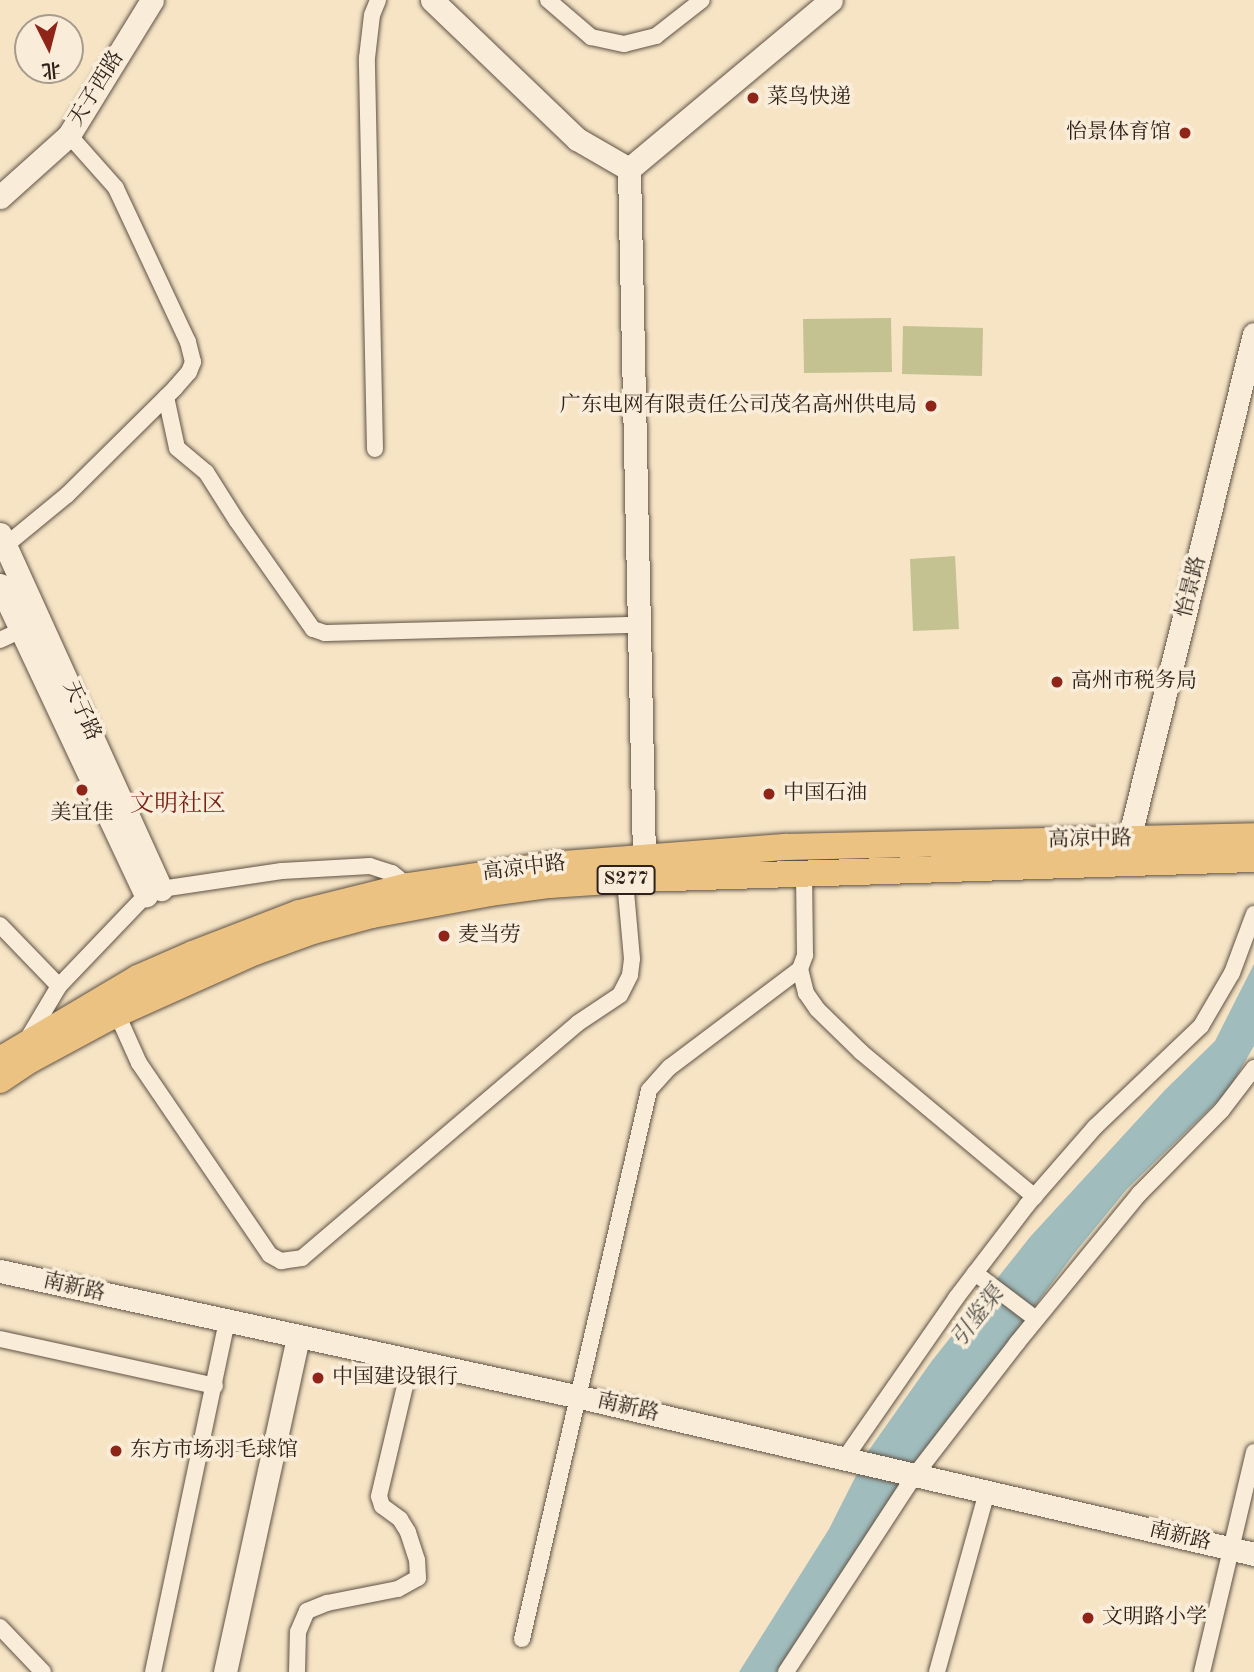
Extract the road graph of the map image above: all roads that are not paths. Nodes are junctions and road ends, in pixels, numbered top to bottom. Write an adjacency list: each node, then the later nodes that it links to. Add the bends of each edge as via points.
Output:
1 (152, 0): 7 (street, 天子西路)
2 (378, 0): 12 (street, via 367,58)
3 (432, 0): 8 (street, via 577,139)
4 (548, 0): 5 (street, via 591,37 624,44 656,36)
5 (702, 0)
6 (831, 0): 8 (street)
7 (69, 135): 9 (street, 天子西路); 11 (street, via 116,188 191,349 192,367)
8 (629, 169): 15 (street)
9 (0, 197)
10 (1254, 334): 19 (street, 怡景路)
11 (166, 397): 13 (street, via 67,495); 15 (street, via 177,448 206,472 313,629)
12 (375, 449)
13 (2, 543): 16 (street, 天子路)
14 (0, 584): 16 (street, 天子路)
15 (639, 625): 20 (street)
16 (31, 626): 17 (street); 24 (street, 天子路)
17 (0, 640)
18 (1254, 836): 19 (main road, 高凉中路 / S277)
19 (1129, 839): 20 (main road, 高凉中路 / S277, via 787,847)
20 (644, 857): 25 (main road, 高凉中路 / S277, via 551,865)
21 (1254, 859): 22 (main road, 高凉中路 / S277)
22 (804, 874): 23 (main road, 高凉中路 / S277); 28 (street, via 805,955)
23 (625, 880): 25 (main road, 高凉中路 / S277); 30 (street, via 632,959 620,995 578,1023 302,1258 281,1261 270,1255 139,1063)
24 (154, 892): 25 (street, via 282,871 370,866 392,873); 29 (street)
25 (410, 897): 30 (main road, 高凉中路 / S277, via 255,952); 31 (main road, 高凉中路 / S277, via 299,913 138,978)
26 (1254, 914): 35 (street, via 1232,973 1201,1026 1095,1127)
27 (0, 925): 29 (street)
28 (800, 969): 35 (street, via 810,1002 862,1052); 44 (street, via 670,1067 649,1090)
29 (60, 986): 31 (street)
30 (117, 1014): 34 (main road, 高凉中路 / S277)
31 (23, 1045): 32 (main road, 高凉中路 / S277)
32 (0, 1060)
33 (1252, 1074): 38 (street)
34 (0, 1080)
35 (1035, 1197): 37 (street)
36 (0, 1271): 39 (street, 南新路)
37 (980, 1277): 38 (street); 46 (street)
38 (1031, 1315): 47 (street)
39 (228, 1321): 40 (street, 南新路); 43 (street)
40 (298, 1337): 42 (street, 南新路); 55 (street)
41 (0, 1339): 43 (street)
42 (411, 1361): 44 (street, 南新路); 56 (street, via 379,1496 382,1506 400,1519 408,1532 418,1578 398,1589 307,1611 298,1632)
43 (215, 1387): 54 (street)
44 (579, 1397): 46 (street, 南新路); 52 (street)
45 (1254, 1452): 49 (street)
46 (850, 1459): 47 (street, 南新路)
47 (908, 1474): 48 (street, 南新路); 57 (street)
48 (987, 1492): 49 (street, 南新路); 58 (street)
49 (1231, 1549): 50 (street, 南新路); 59 (street)
50 (1254, 1555)
51 (0, 1627): 53 (street)
52 (522, 1639)
53 (43, 1672)
54 (153, 1672)
55 (225, 1672)
56 (297, 1672)
57 (786, 1672)
58 (937, 1672)
59 (1202, 1672)

